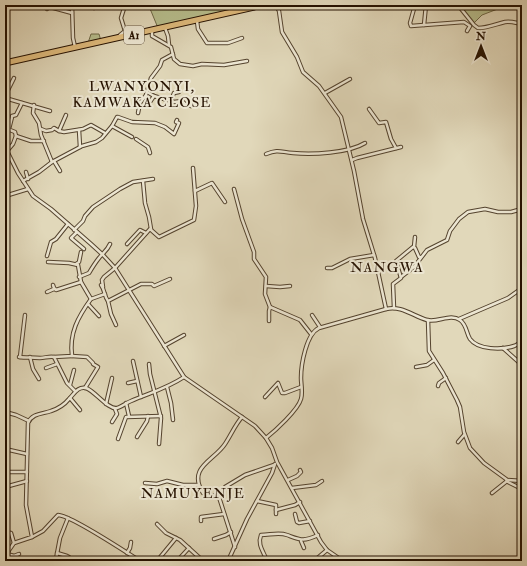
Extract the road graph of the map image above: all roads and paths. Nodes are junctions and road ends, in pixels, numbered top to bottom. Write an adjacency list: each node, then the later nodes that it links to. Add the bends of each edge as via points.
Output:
1 (72, 5): 11 (street)
2 (91, 5): 9 (street)
3 (125, 5): 19 (street, via 121,18 125,31)
4 (263, 5): 12 (highway, A1)
5 (276, 5): 29 (street, via 280,11 282,32 303,72)
6 (415, 5): 14 (street, via 410,24)
7 (426, 5): 14 (street)
8 (458, 5): 13 (street, via 476,27 505,22)
9 (94, 8)
10 (47, 9): 11 (street, via 50,7)
11 (72, 13): 21 (street)
12 (197, 21): 15 (highway, A1); 18 (street, via 198,29 207,43 228,43)
13 (522, 24)
14 (424, 25): 17 (street, via 464,22 470,26)
15 (165, 28): 16 (highway, A1); 20 (street)
16 (152, 31): 19 (highway, A1); 20 (street, via 152,36)
17 (467, 31)
18 (242, 38)
19 (110, 40): 21 (highway, A1)
20 (170, 46): 22 (street)
21 (75, 48): 24 (highway, A1)
22 (173, 54): 23 (street, via 177,63 193,66); 27 (street, via 162,60 151,78)
23 (247, 61)
24 (5, 63)
25 (14, 78): 31 (street)
26 (350, 78): 29 (street)
27 (147, 92): 30 (street); 39 (street, via 140,103)
28 (179, 92): 32 (street, via 174,93)
29 (325, 93): 56 (street, via 341,117)
30 (154, 96): 32 (street); 33 (street)
31 (5, 97): 34 (street)
32 (171, 101): 36 (street, via 182,101)
33 (150, 102)
34 (22, 103): 35 (street); 47 (street, via 16,115 12,116 9,129 16,133)
35 (34, 105): 38 (street); 43 (street, via 33,113)
36 (191, 106)
37 (368, 109): 55 (street, via 379,123 386,122)
38 (50, 111)
39 (138, 113)
40 (66, 115): 45 (street)
41 (177, 120): 42 (street, via 179,123 174,134 155,123 132,122 118,117)
42 (112, 126): 46 (street); 48 (street)
43 (41, 129): 45 (street, via 46,131 54,128); 50 (street)
44 (79, 130): 45 (street); 46 (street, via 92,125); 54 (street)
45 (59, 131)
46 (105, 133): 54 (street, via 101,139)
47 (16, 136): 50 (street, via 31,141); 57 (street)
48 (132, 137)
49 (136, 139): 58 (street, via 148,147)
50 (44, 141): 61 (street)
51 (365, 143): 56 (street)
52 (5, 147): 57 (street)
53 (401, 147): 55 (street)
54 (80, 148): 61 (street)
55 (396, 148): 60 (street)
56 (349, 150): 59 (street, via 313,154 273,151); 60 (street)
57 (7, 151): 67 (street)
58 (150, 153)
59 (266, 154)
60 (352, 160): 87 (street, via 363,219)
61 (53, 162): 63 (street); 65 (street)
62 (193, 168): 71 (street)
63 (60, 171)
64 (26, 172): 65 (street)
65 (28, 179): 67 (street)
66 (153, 179): 68 (street)
67 (23, 181): 69 (street)
68 (143, 181): 76 (street); 77 (street, via 132,182 93,207)
69 (28, 188): 72 (street); 75 (street, via 33,196)
70 (234, 189): 99 (street, via 254,259 266,277)
71 (195, 191): 73 (street, via 212,183); 76 (street, via 194,220 159,237)
72 (5, 196)
73 (225, 202)
74 (522, 209): 89 (street, via 511,212 482,210 466,214 450,231 447,240 427,250)
75 (68, 224): 77 (street); 88 (street, via 51,243)
76 (150, 229): 79 (street)
77 (74, 230): 78 (street)
78 (77, 232): 84 (street, via 71,238); 86 (street)
79 (146, 233): 82 (street, via 140,230); 92 (street)
80 (415, 237): 83 (street)
81 (110, 244): 86 (street)
82 (127, 244)
83 (414, 247): 89 (street); 95 (street, via 396,261)
84 (84, 249)
85 (81, 252): 91 (street)
86 (102, 254): 92 (street); 94 (street, via 88,274)
87 (374, 255): 93 (street, via 350,259); 111 (street)
88 (47, 256)
89 (420, 257): 95 (street, via 410,271)
90 (48, 262): 91 (street)
91 (76, 264): 94 (street, via 79,266)
92 (115, 268): 103 (street); 105 (street, via 102,280)
93 (327, 268)
94 (79, 277): 97 (street)
95 (401, 277): 110 (street, via 393,284)
96 (170, 279): 103 (street, via 154,286 142,284)
97 (81, 282): 102 (street); 106 (street)
98 (53, 285): 102 (street)
99 (266, 286): 100 (street); 109 (street, via 265,294)
100 (290, 286)
101 (522, 288): 115 (street, via 508,298)
102 (54, 289): 104 (street)
103 (129, 290): 107 (street); 123 (street)
104 (46, 292)
105 (105, 294): 106 (street); 107 (street)
106 (91, 299): 108 (street)
107 (108, 302): 118 (street)
108 (88, 304): 114 (street); 125 (street, via 73,330)
109 (270, 308): 117 (street); 120 (street, via 300,320)
110 (394, 308): 111 (street); 116 (street)
111 (386, 309): 119 (street)
112 (26, 315): 126 (street, via 19,357)
113 (312, 315): 119 (street)
114 (99, 316)
115 (459, 319): 116 (street); 124 (street, via 474,343 486,347)
116 (428, 320): 128 (street, via 429,349)
117 (269, 321)
118 (116, 325)
119 (320, 327): 120 (street)
120 (312, 334): 146 (street, via 302,360)
121 (184, 335): 123 (street)
122 (522, 342): 124 (street)
123 (164, 346): 136 (street)
124 (505, 348): 132 (street)
125 (72, 356): 127 (street); 145 (street, via 87,357 98,367)
126 (30, 357): 127 (street); 139 (street)
127 (54, 357): 130 (street)
128 (434, 360): 133 (street, via 427,365); 138 (street)
129 (133, 361): 140 (street)
130 (56, 364): 134 (street); 142 (street)
131 (149, 364): 148 (street)
132 (522, 365)
133 (416, 367)
134 (46, 368)
135 (74, 370): 142 (street)
136 (184, 377): 144 (street); 160 (street)
137 (112, 378): 153 (street)
138 (446, 378): 143 (street); 164 (street, via 460,407)
139 (39, 379)
140 (137, 381): 141 (street); 149 (street)
141 (128, 383)
142 (70, 385): 147 (street)
143 (438, 386)
144 (167, 387): 148 (street); 161 (street)
145 (85, 388): 147 (street); 153 (street)
146 (301, 388): 150 (street, via 282,393 278,383); 166 (street, via 302,398 298,405)
147 (76, 391): 151 (street)
148 (154, 393): 149 (street); 159 (street)
149 (141, 397): 152 (street)
150 (265, 397)
151 (70, 398): 155 (street); 162 (street, via 56,409 35,415)
152 (126, 403): 154 (street); 157 (street)
153 (106, 404): 154 (street)
154 (115, 409): 163 (street, via 117,414)
155 (80, 410)
156 (5, 412): 162 (street)
157 (129, 416): 158 (street); 167 (street, via 126,417)
158 (148, 416): 159 (street); 165 (street)
159 (161, 416): 169 (street)
160 (242, 417): 166 (street); 182 (street, via 223,446 200,469)
161 (173, 420)
162 (29, 421): 171 (street)
163 (112, 422)
164 (464, 434): 168 (street); 177 (street, via 472,452)
165 (137, 437)
166 (266, 438): 172 (street, via 272,448)
167 (118, 439)
168 (458, 442)
169 (159, 444)
170 (5, 449): 171 (street)
171 (27, 454): 175 (street)
172 (276, 464): 176 (street); 187 (street, via 244,475); 188 (street)
173 (300, 470): 176 (street, via 299,475)
174 (5, 472): 175 (street)
175 (27, 472): 178 (street)
176 (288, 480): 184 (street)
177 (507, 480): 180 (street); 185 (street); 186 (street)
178 (27, 481): 183 (street); 201 (street, via 26,505)
179 (322, 481): 184 (street, via 317,485)
180 (522, 481)
181 (145, 483): 182 (street, via 157,484 167,481)
182 (199, 485): 187 (street, via 203,493 212,496)
183 (5, 487)
184 (292, 488): 189 (street)
185 (522, 489)
186 (492, 493)
187 (218, 494): 191 (street)
188 (257, 501): 190 (street, via 276,505); 208 (street)
189 (300, 502): 190 (street, via 295,506); 196 (street)
190 (276, 510): 192 (street)
191 (224, 514): 195 (street, via 201,517); 199 (street)
192 (276, 514)
193 (295, 514): 196 (street, via 298,523)
194 (68, 518): 201 (street, via 58,515); 211 (street); 212 (street)
195 (201, 521)
196 (310, 521): 200 (street)
197 (157, 524): 202 (street)
198 (5, 532): 206 (street, via 11,532)
199 (231, 532): 203 (street); 208 (street)
200 (318, 535): 204 (street); 210 (street)
201 (32, 537): 206 (street)
202 (176, 538): 207 (street); 222 (street)
203 (214, 539)
204 (302, 541): 209 (street); 226 (street, via 285,535 261,535 260,542)
205 (131, 542): 212 (street)
206 (14, 543): 214 (street)
207 (189, 548): 217 (street); 223 (street)
208 (235, 548): 218 (street)
209 (304, 548)
210 (327, 550): 227 (street); 228 (street)
211 (57, 553): 216 (street); 220 (street, via 67,556)
212 (127, 553): 221 (street)
213 (19, 554): 215 (street)
214 (6, 555): 215 (street)
215 (14, 556): 219 (street)
216 (56, 559)
217 (201, 560): 224 (street)
218 (229, 560): 225 (street)
219 (14, 561)
220 (68, 561)
221 (140, 561)
222 (157, 561)
223 (177, 561)
224 (206, 561)
225 (240, 561)
226 (267, 561)
227 (314, 561)
228 (343, 561)

